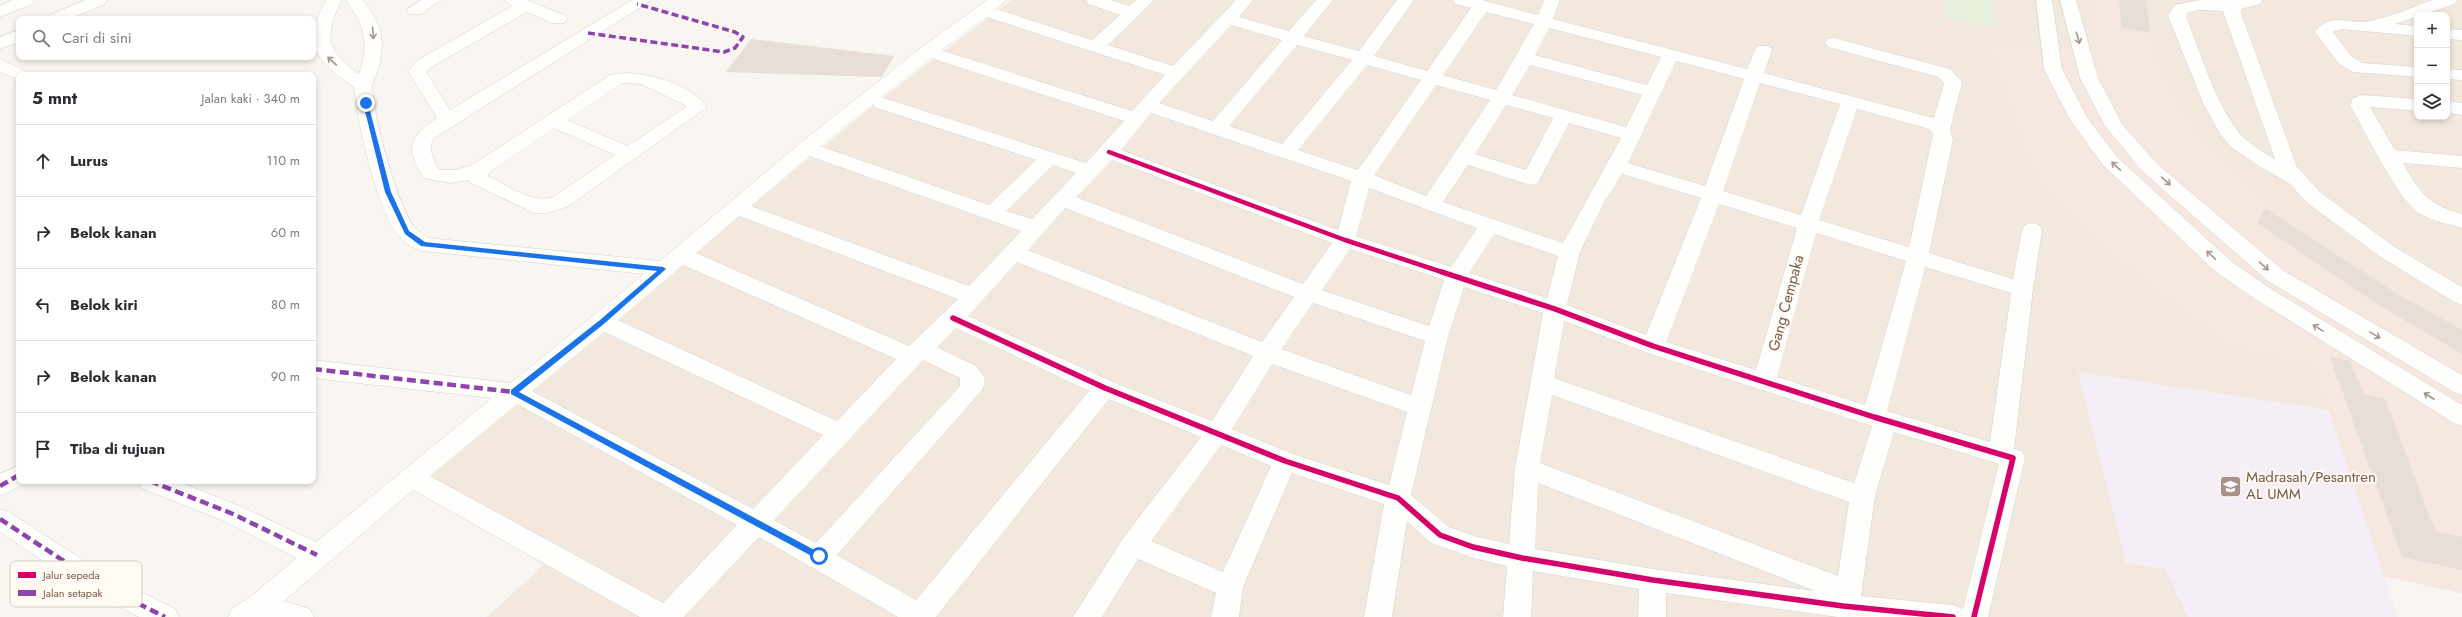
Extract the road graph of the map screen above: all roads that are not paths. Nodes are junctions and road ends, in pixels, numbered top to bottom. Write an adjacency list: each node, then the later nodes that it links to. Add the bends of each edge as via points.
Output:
1 (26, 0): 23 (street)
2 (99, 0): 25 (street)
3 (334, 0): 51 (street, one-way to 3, via 324,54 320,38 322,26)
4 (354, 0): 51 (street, one-way to 51, via 368,16 374,30 368,71)
5 (433, 0): 22 (street)
6 (644, 0): 61 (street)
7 (1094, 0): 24 (street)
8 (1146, 0): 24 (street)
9 (1245, 0): 27 (street)
10 (1325, 0): 34 (street)
11 (1406, 0): 41 (street)
12 (1461, 0): 20 (street)
13 (1552, 0): 28 (street)
14 (2044, 0): 115 (street, one-way to 14, via 2263,294 2224,267 2111,162 2079,120 2053,69)
15 (2068, 0): 111 (street, one-way to 111, via 2089,78 2114,126 2150,168 2276,276)
16 (2254, 0): 21 (street)
17 (2449, 0): 29 (street)
18 (518, 3): 26 (street); 61 (street, via 417,71)
19 (990, 5): 37 (street); 39 (street)
20 (1482, 5): 28 (street); 49 (street)
21 (2232, 6): 78 (street, via 2232,13 2288,169); 78 (street, via 2189,6 2181,9 2177,16 2227,131 2237,143)
22 (415, 10)
23 (0, 12)
24 (1132, 13): 37 (street)
25 (63, 16)
26 (558, 19)
27 (1227, 19): 34 (street); 46 (street)
28 (1545, 22): 40 (street); 42 (street)
29 (2369, 27): 30 (street); 44 (street, via 2341,24 2329,27 2324,32 2346,60 2359,68)
30 (2414, 31)
31 (2450, 34): 32 (street)
32 (2462, 35)
33 (16, 36): 36 (street)
34 (1293, 39): 41 (street); 63 (street)
35 (1834, 43): 64 (street, via 1944,73 1950,77 1953,82)
36 (0, 44)
37 (1095, 47): 46 (street)
38 (1763, 50): 50 (street)
39 (928, 52): 59 (street); 66 (street)
40 (1671, 54): 50 (street); 52 (street)
41 (1364, 57): 49 (street); 68 (street)
42 (1525, 58): 52 (street); 53 (street)
43 (0, 64): 45 (street)
44 (2414, 72)
45 (16, 73)
46 (1177, 73): 59 (street)
47 (2450, 74): 48 (street)
48 (2462, 75)
49 (1431, 77): 53 (street); 77 (street)
50 (1753, 77): 54 (street); 79 (street)
51 (363, 85): 94 (street, via 374,141 388,192 407,232 423,244)
52 (1654, 92): 65 (street)
53 (1501, 97): 60 (street); 72 (street)
54 (1850, 101): 64 (street, via 1928,122); 85 (street, Gang Cempaka)
55 (881, 103): 71 (street)
56 (2414, 105): 70 (street, via 2360,102 2359,105)
57 (2450, 107): 58 (street)
58 (2462, 109)
59 (1142, 112): 63 (street); 67 (street)
60 (1564, 115): 65 (street); 72 (street, via 1531,179)
61 (447, 120): 75 (street, via 420,141 419,149 431,174 460,177)
62 (551, 120): 69 (street); 69 (street, via 616,79 624,77 637,76 694,102 698,107); 75 (street)
63 (1216, 130): 68 (street)
64 (1940, 130): 93 (street, via 1943,140)
65 (1632, 135): 74 (street)
66 (806, 148): 82 (street); 83 (street)
67 (1109, 152): 76 (street); 89 (street)
68 (1285, 153): 77 (street)
69 (630, 154): 75 (street, via 560,202 547,206 534,206 478,179)
70 (2391, 156): 73 (street); 84 (street, via 2408,188 2424,207)
71 (1049, 158): 76 (street); 83 (street)
72 (1465, 158): 81 (street)
73 (2462, 162)
74 (1617, 166): 79 (street); 92 (street, via 1595,201)
75 (479, 169)
76 (1090, 170): 80 (street)
77 (1362, 178): 81 (street); 89 (street)
78 (2296, 180): 100 (street, via 2313,196 2386,251)
79 (1712, 195): 85 (street); 105 (street)
80 (1062, 199): 87 (street); 98 (street)
81 (1430, 205): 86 (street)
82 (737, 208): 90 (street); 99 (street)
83 (992, 213): 87 (street)
84 (2462, 221)
85 (1808, 224): 93 (street); 109 (street, Gang Cempaka)
86 (1489, 225): 92 (street); 96 (street)
87 (1035, 228): 91 (street)
88 (2032, 230): 97 (street)
89 (1345, 240): 96 (street); 98 (street)
90 (683, 252): 94 (street); 95 (street); 106 (street)
91 (1013, 252): 99 (street); 107 (street)
92 (1569, 252): 101 (street)
93 (1917, 258): 97 (street); 116 (street)
94 (609, 262): 95 (street)
95 (663, 269): 103 (street)
96 (1457, 275): 101 (street); 104 (street)
97 (2022, 290): 119 (street)
98 (1306, 293): 104 (street); 107 (street)
99 (973, 296): 102 (street)
100 (2462, 297)
101 (1555, 309): 105 (street); 110 (street)
102 (953, 318): 106 (street); 112 (street)
103 (602, 322): 113 (street); 118 (street)
104 (1437, 337): 114 (street)
105 (1653, 346): 109 (street)
106 (917, 353): 118 (street); 132 (street, via 968,372 973,378 971,389)
107 (1267, 353): 114 (street); 117 (street)
108 (316, 369): 113 (street)
109 (1764, 382): 116 (street)
110 (1543, 383): 121 (street); 126 (street)
111 (2462, 386)
112 (1105, 388): 117 (street); 140 (street)
113 (514, 392): 123 (street); 129 (street)
114 (1420, 407): 127 (street)
115 (2462, 417)
116 (1880, 419): 119 (street); 126 (street)
117 (1218, 432): 120 (street); 130 (street)
118 (841, 433): 129 (street)
119 (2001, 454): 151 (street, via 2013,458)
120 (1285, 461): 127 (street); 136 (street)
121 (1527, 468): 133 (street); 137 (street)
122 (16, 477): 125 (street)
123 (411, 477): 131 (street); 143 (street)
124 (158, 484): 131 (street, via 233,514)
125 (0, 486)
126 (1862, 496): 137 (street)
127 (1398, 498): 133 (street, via 1440,534 1473,547); 147 (street)
128 (0, 520): 134 (street)
129 (755, 522): 132 (street); 144 (street)
130 (1133, 545): 136 (street); 145 (street)
131 (317, 555): 139 (street)
132 (819, 556): 140 (street)
133 (1522, 558): 135 (street); 148 (street)
134 (63, 561)
135 (1653, 580): 137 (street); 149 (street)
136 (1230, 587): 146 (street)
137 (1846, 599): 150 (street)
138 (142, 605): 141 (street)
139 (251, 611): 142 (street)
140 (921, 616)
141 (165, 617)
142 (300, 617)
143 (664, 617)
144 (667, 617)
145 (1087, 617)
146 (1225, 617)
147 (1378, 617)
148 (1517, 617)
149 (1652, 617)
150 (1953, 617)
151 (1974, 617)

